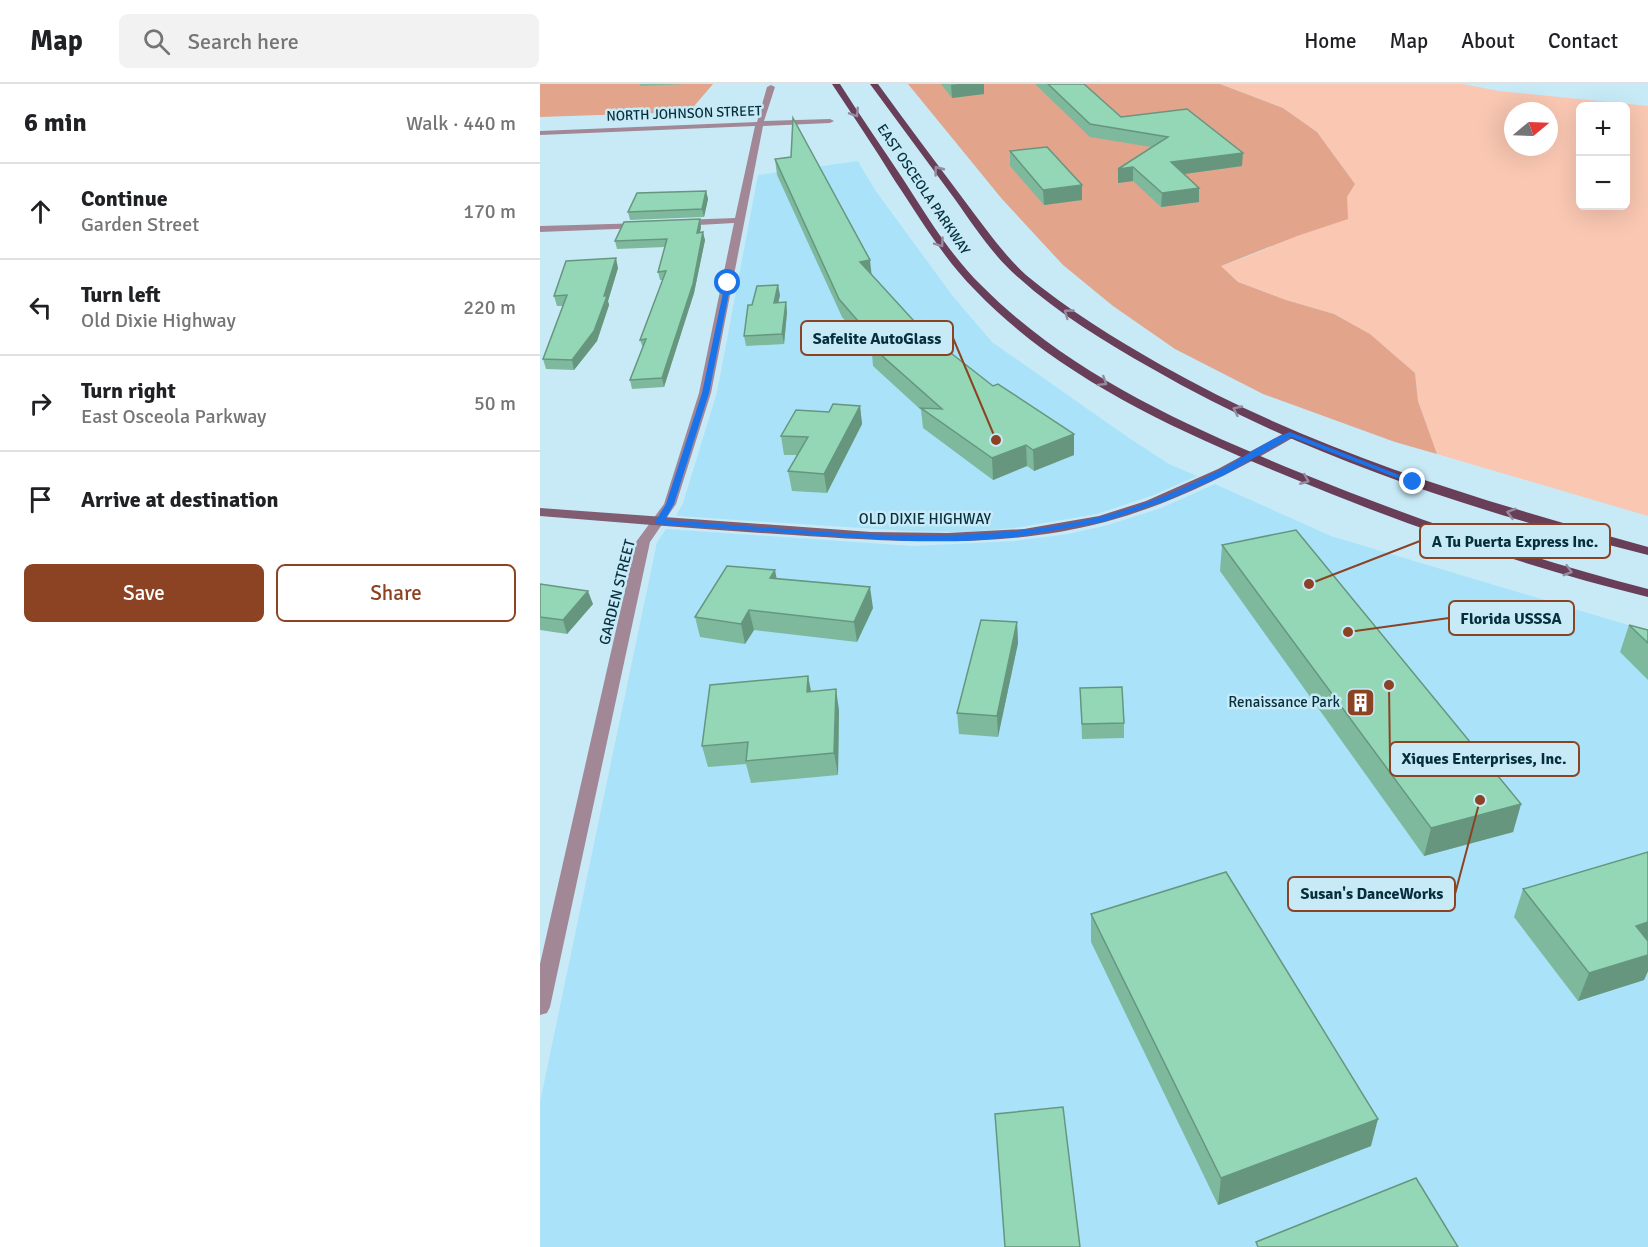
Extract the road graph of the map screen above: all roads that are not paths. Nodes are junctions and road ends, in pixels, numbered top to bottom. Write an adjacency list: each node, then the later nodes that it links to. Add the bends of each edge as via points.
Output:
1 (836, 84): 12 (main road, EAST OSCEOLA PARKWAY, one-way to 12, via 940,244 989,299 1042,342 1110,386)
2 (874, 84): 11 (main road, EAST OSCEOLA PARKWAY, one-way to 2, via 1143,361 1046,296 997,250)
3 (771, 87): 5 (street, GARDEN STREET)
4 (830, 121): 5 (street, NORTH JOHNSON STREET)
5 (762, 123): 6 (street, NORTH JOHNSON STREET); 7 (street, GARDEN STREET, via 756,136)
6 (540, 133)
7 (741, 220): 8 (street); 14 (street, GARDEN STREET, via 705,393 670,504)
8 (670, 223)
9 (647, 224): 10 (street)
10 (540, 229)
11 (1290, 434): 12 (street, OLD DIXIE HIGHWAY); 15 (main road, EAST OSCEOLA PARKWAY, one-way to 11, via 1480,504)
12 (1251, 458): 14 (street, OLD DIXIE HIGHWAY, via 1130,511 1015,535 905,538); 16 (main road, EAST OSCEOLA PARKWAY, one-way to 16, via 1417,523)
13 (540, 512): 14 (street, OLD DIXIE HIGHWAY)
14 (659, 522): 17 (street, GARDEN STREET, via 643,542)
15 (1648, 551)
16 (1648, 593)
17 (540, 1007)

